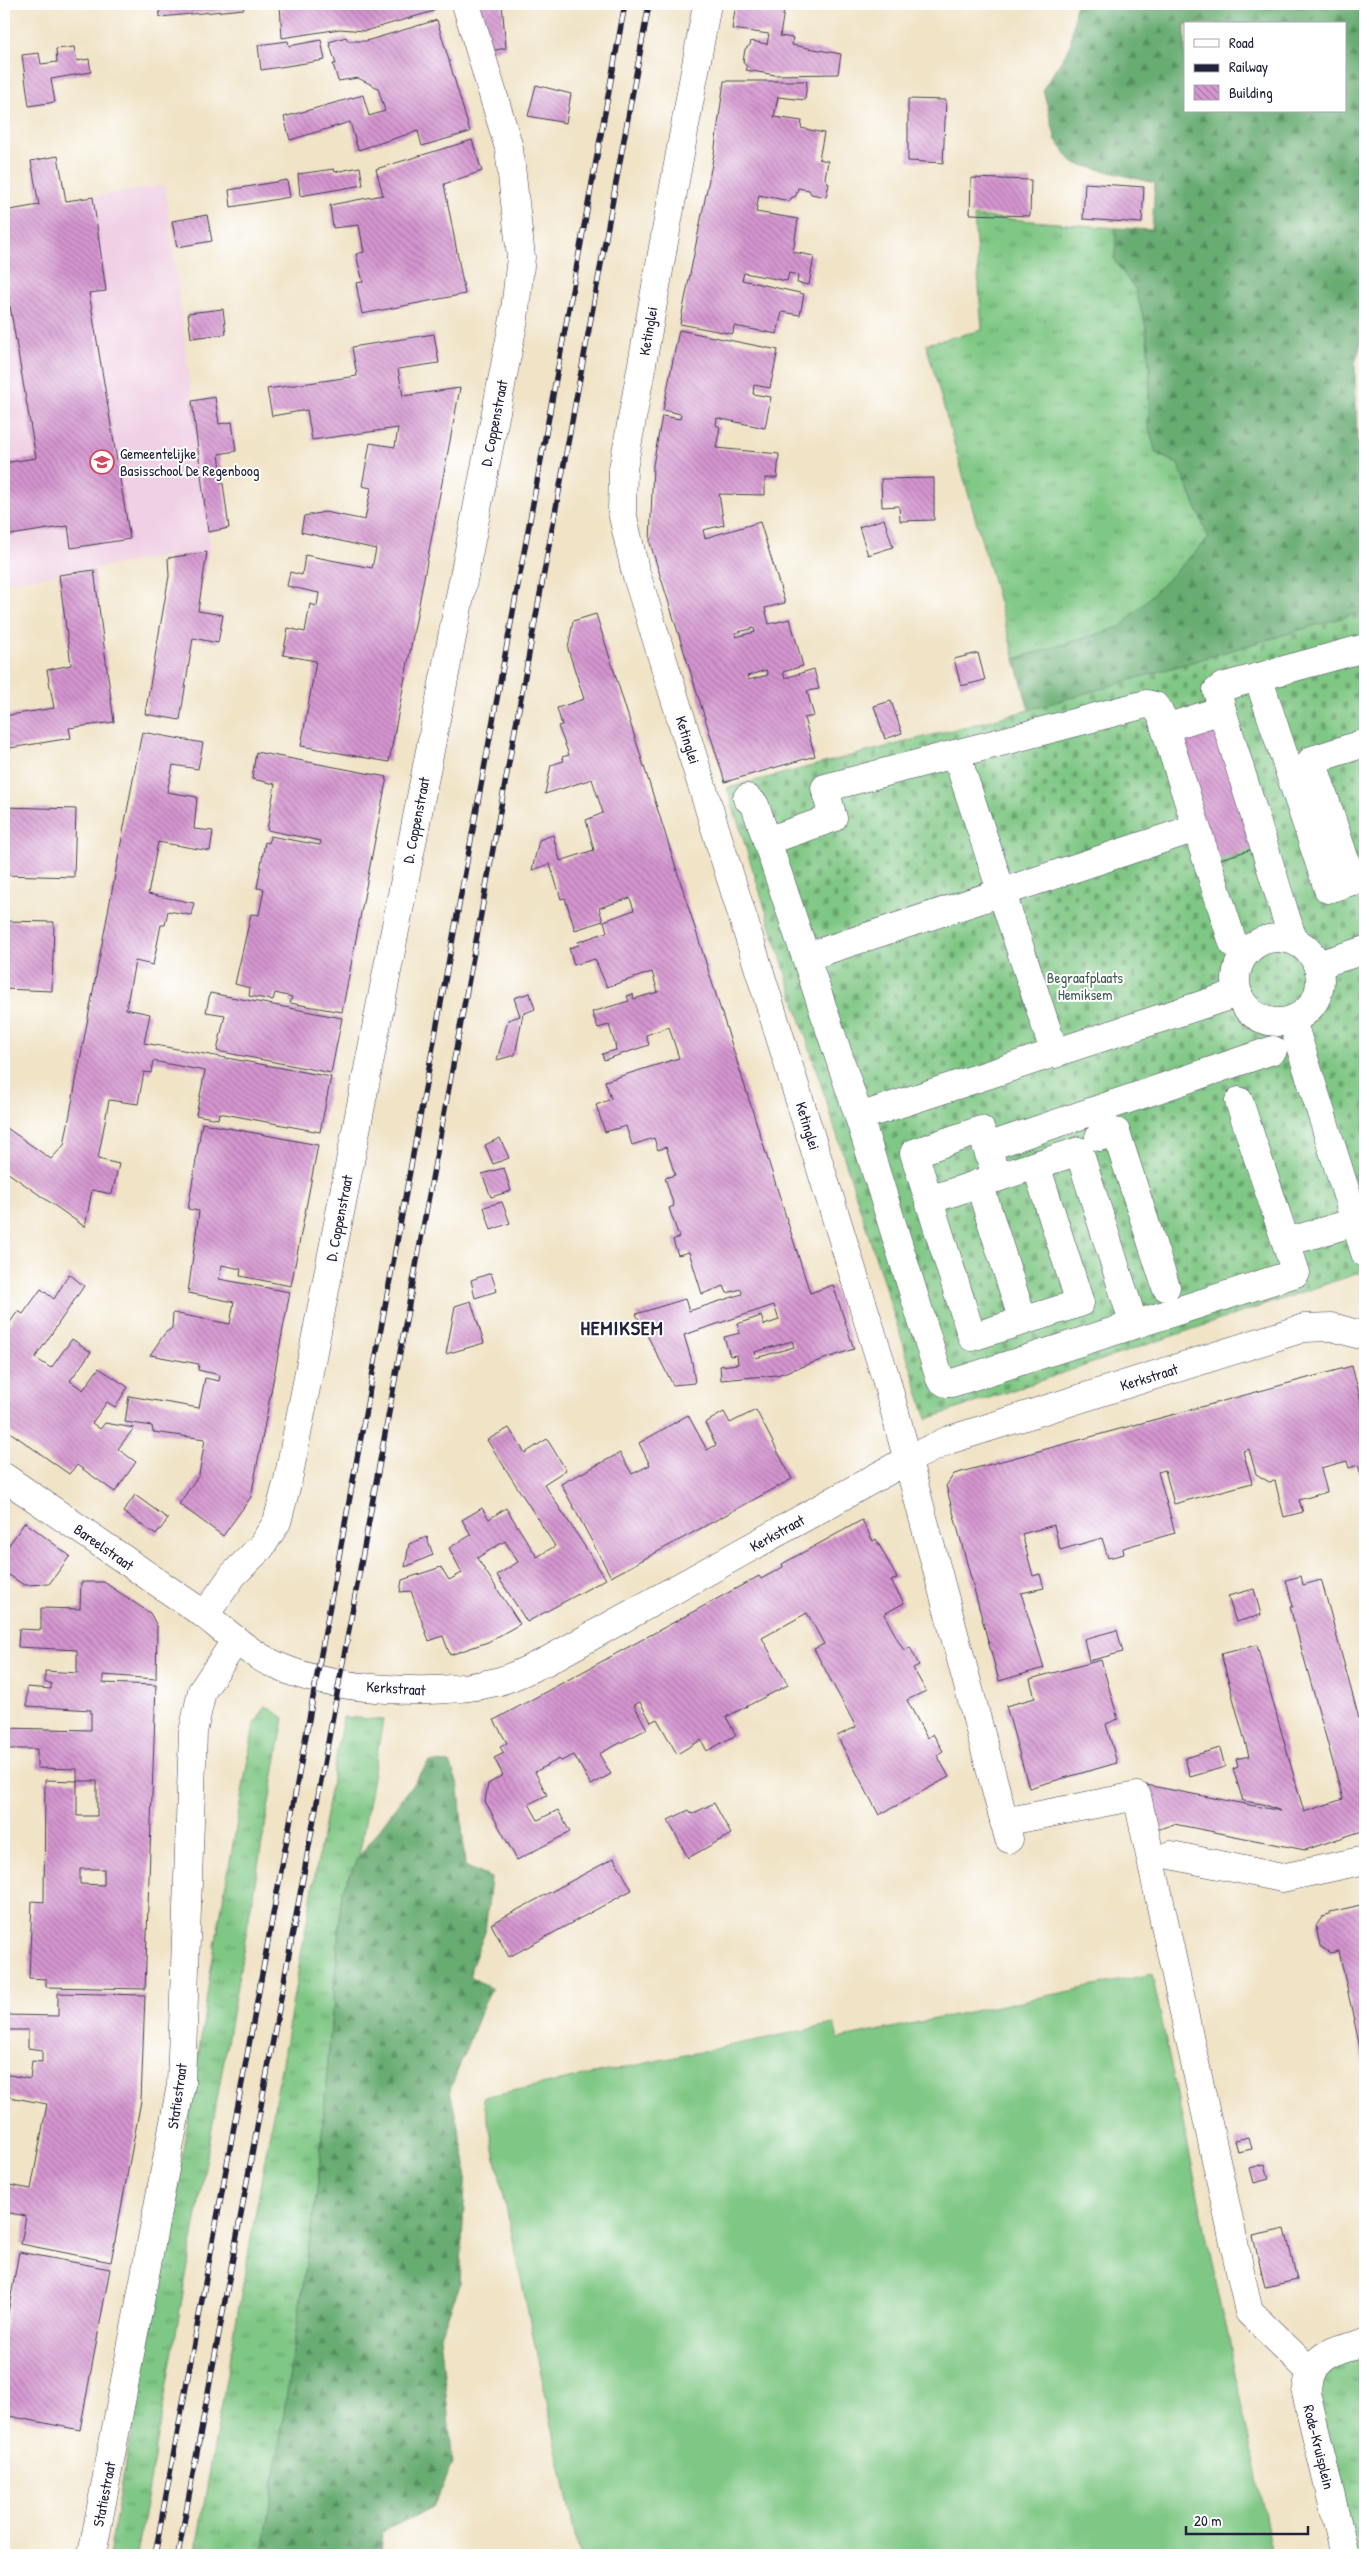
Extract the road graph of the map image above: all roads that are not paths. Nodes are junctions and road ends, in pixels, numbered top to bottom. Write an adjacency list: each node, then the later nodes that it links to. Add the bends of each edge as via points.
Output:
1 (466, 4): 40 (street, D. Coppenstraat, via 509,148 521,257 514,319 288,1480 277,1522 261,1547 233,1575)
2 (707, 4): 38 (street, Ketinglei, via 623,469 622,512 635,570)
3 (1365, 648): 4 (street)
4 (1258, 677): 5 (street, via 1222,687 1218,697); 12 (street, via 1328,889)
5 (1222, 710): 6 (street); 14 (street)
6 (1164, 728): 8 (street, via 1155,706 1146,704); 10 (street)
7 (1365, 743): 12 (street, via 1312,760)
8 (956, 754): 11 (street, via 825,788 833,818); 13 (street)
9 (747, 798): 11 (street, via 755,805)
10 (1196, 828): 13 (street); 16 (street, via 1233,943)
11 (767, 840): 17 (street)
12 (1358, 879)
13 (1002, 892): 17 (street); 22 (street)
14 (1294, 940): 16 (street, via 1279,937 1264,940); 18 (street, via 1306,948)
15 (1365, 950): 18 (street)
16 (1244, 955): 19 (street, via 1238,967)
17 (806, 957): 25 (street)
18 (1317, 965): 20 (street, via 1320,988 1305,1013)
19 (1238, 993): 20 (street, via 1244,1005 1266,1020); 22 (street)
20 (1292, 1020): 31 (street)
21 (1273, 1050): 24 (street)
22 (1055, 1054): 25 (street)
23 (1239, 1101): 32 (street)
24 (1090, 1111): 26 (street); 27 (street)
25 (859, 1117): 36 (street, via 940,1379 952,1383)
26 (1089, 1144): 28 (street); 34 (street, via 1116,1132); 36 (street)
27 (986, 1147): 29 (street); 30 (street, via 981,1130 914,1153)
28 (1036, 1165): 29 (street); 35 (street, via 1080,1303)
29 (988, 1180): 30 (street); 35 (street)
30 (929, 1200): 35 (street, via 972,1337)
31 (1360, 1220): 32 (street); 33 (street)
32 (1287, 1242): 36 (street, via 1296,1273)
33 (1365, 1253)
34 (1166, 1287)
35 (1023, 1321)
36 (1134, 1325)
37 (1365, 1333): 38 (street, Kerkstraat, via 1332,1327 1304,1328 949,1440)
38 (909, 1459): 41 (street, Kerkstraat, via 545,1662 498,1682 446,1691 338,1683 272,1664); 45 (street, Ketinglei, via 1007,1830 1137,1796 1249,2312)
39 (4, 1477): 40 (street, Bareelstraat)
40 (206, 1615): 41 (street, Kerkstraat)
41 (236, 1640): 46 (street, Statiestraat, via 202,1691 193,1732 181,2085)
42 (1171, 1855): 43 (street, via 1282,1878)
43 (1365, 1860)
44 (1365, 2342): 45 (street, via 1327,2354)
45 (1310, 2372): 47 (street, Rode-Kruisplein, via 1306,2393)
46 (92, 2555)
47 (1345, 2555)

